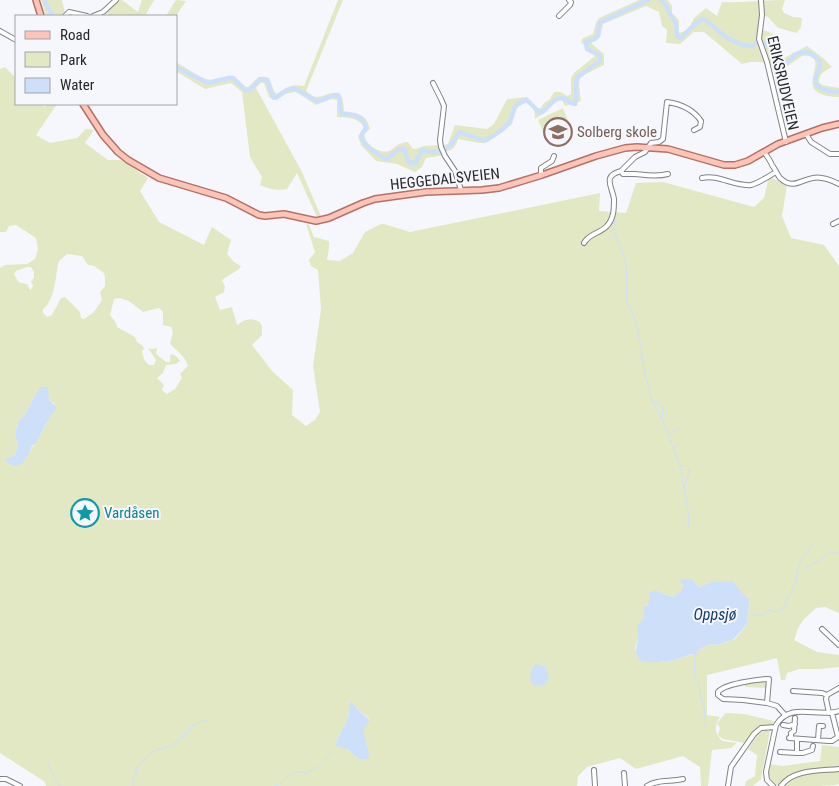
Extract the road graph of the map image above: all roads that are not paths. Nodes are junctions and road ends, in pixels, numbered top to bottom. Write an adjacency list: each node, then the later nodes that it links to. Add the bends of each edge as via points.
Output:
1 (36, 0): 5 (main road)
2 (116, 0): 8 (street)
3 (569, 0): 9 (street, via 570,5)
4 (761, 0): 17 (street, ERIKSRUDVEIEN, via 760,42)
5 (41, 15)
6 (66, 15): 7 (street, via 69,12)
7 (82, 15)
8 (95, 15)
9 (559, 16)
10 (0, 31): 11 (street)
11 (15, 39)
12 (433, 84): 28 (street, via 444,106 442,151 455,171)
13 (84, 105): 28 (main road, HEGGEDALSVEIEN, via 107,140 128,160 159,178 226,198 258,215 284,214 320,220 369,200)
14 (839, 124): 16 (main road, HEGGEDALSVEIEN)
15 (694, 130): 18 (street, via 702,121 695,113 667,102 663,140 651,143)
16 (806, 134): 17 (main road, HEGGEDALSVEIEN); 20 (street, via 811,142 830,154)
17 (786, 142): 19 (main road, HEGGEDALSVEIEN)
18 (647, 148): 19 (main road, HEGGEDALSVEIEN, via 673,150 730,166 742,164); 22 (street); 25 (main road, HEGGEDALSVEIEN, via 607,152)
19 (764, 152): 23 (street)
20 (839, 154)
21 (554, 156): 25 (street, via 541,168)
22 (621, 171): 24 (street, via 625,175); 31 (street, via 611,176 609,181 614,199 611,220)
23 (776, 172): 26 (street, via 749,185); 27 (street, via 791,184 819,177)
24 (668, 174)
25 (542, 175): 28 (main road, HEGGEDALSVEIEN, via 493,189)
26 (702, 178)
27 (839, 184)
28 (461, 190)
29 (839, 221): 30 (street)
30 (833, 224)
31 (584, 243)
32 (822, 629): 33 (street)
33 (839, 645)
34 (839, 688): 36 (street)
35 (793, 691): 36 (street)
36 (827, 695): 39 (street)
37 (767, 703): 37 (street, via 722,699 718,692 741,682 769,679); 40 (street, via 776,706)
38 (839, 711): 39 (street)
39 (830, 713): 40 (street, via 794,712); 46 (street)
40 (784, 715): 45 (street)
41 (795, 718): 42 (street)
42 (795, 724): 43 (street); 47 (street, via 790,738)
43 (782, 725)
44 (812, 725): 48 (street, via 819,726)
45 (775, 727): 60 (street, via 762,728 754,734 731,767); 61 (street, via 766,772 767,780)
46 (838, 736): 48 (street, via 832,741)
47 (797, 739): 48 (street); 50 (street)
48 (814, 742): 50 (street, via 812,750)
49 (780, 752): 50 (street)
50 (797, 753)
51 (839, 769): 62 (street, via 794,776)
52 (594, 770): 57 (street)
53 (624, 773): 58 (street)
54 (0, 779): 56 (street)
55 (684, 780): 59 (street)
56 (20, 786)
57 (595, 786)
58 (625, 786)
59 (646, 786)
60 (728, 786)
61 (773, 786)
62 (781, 786)

